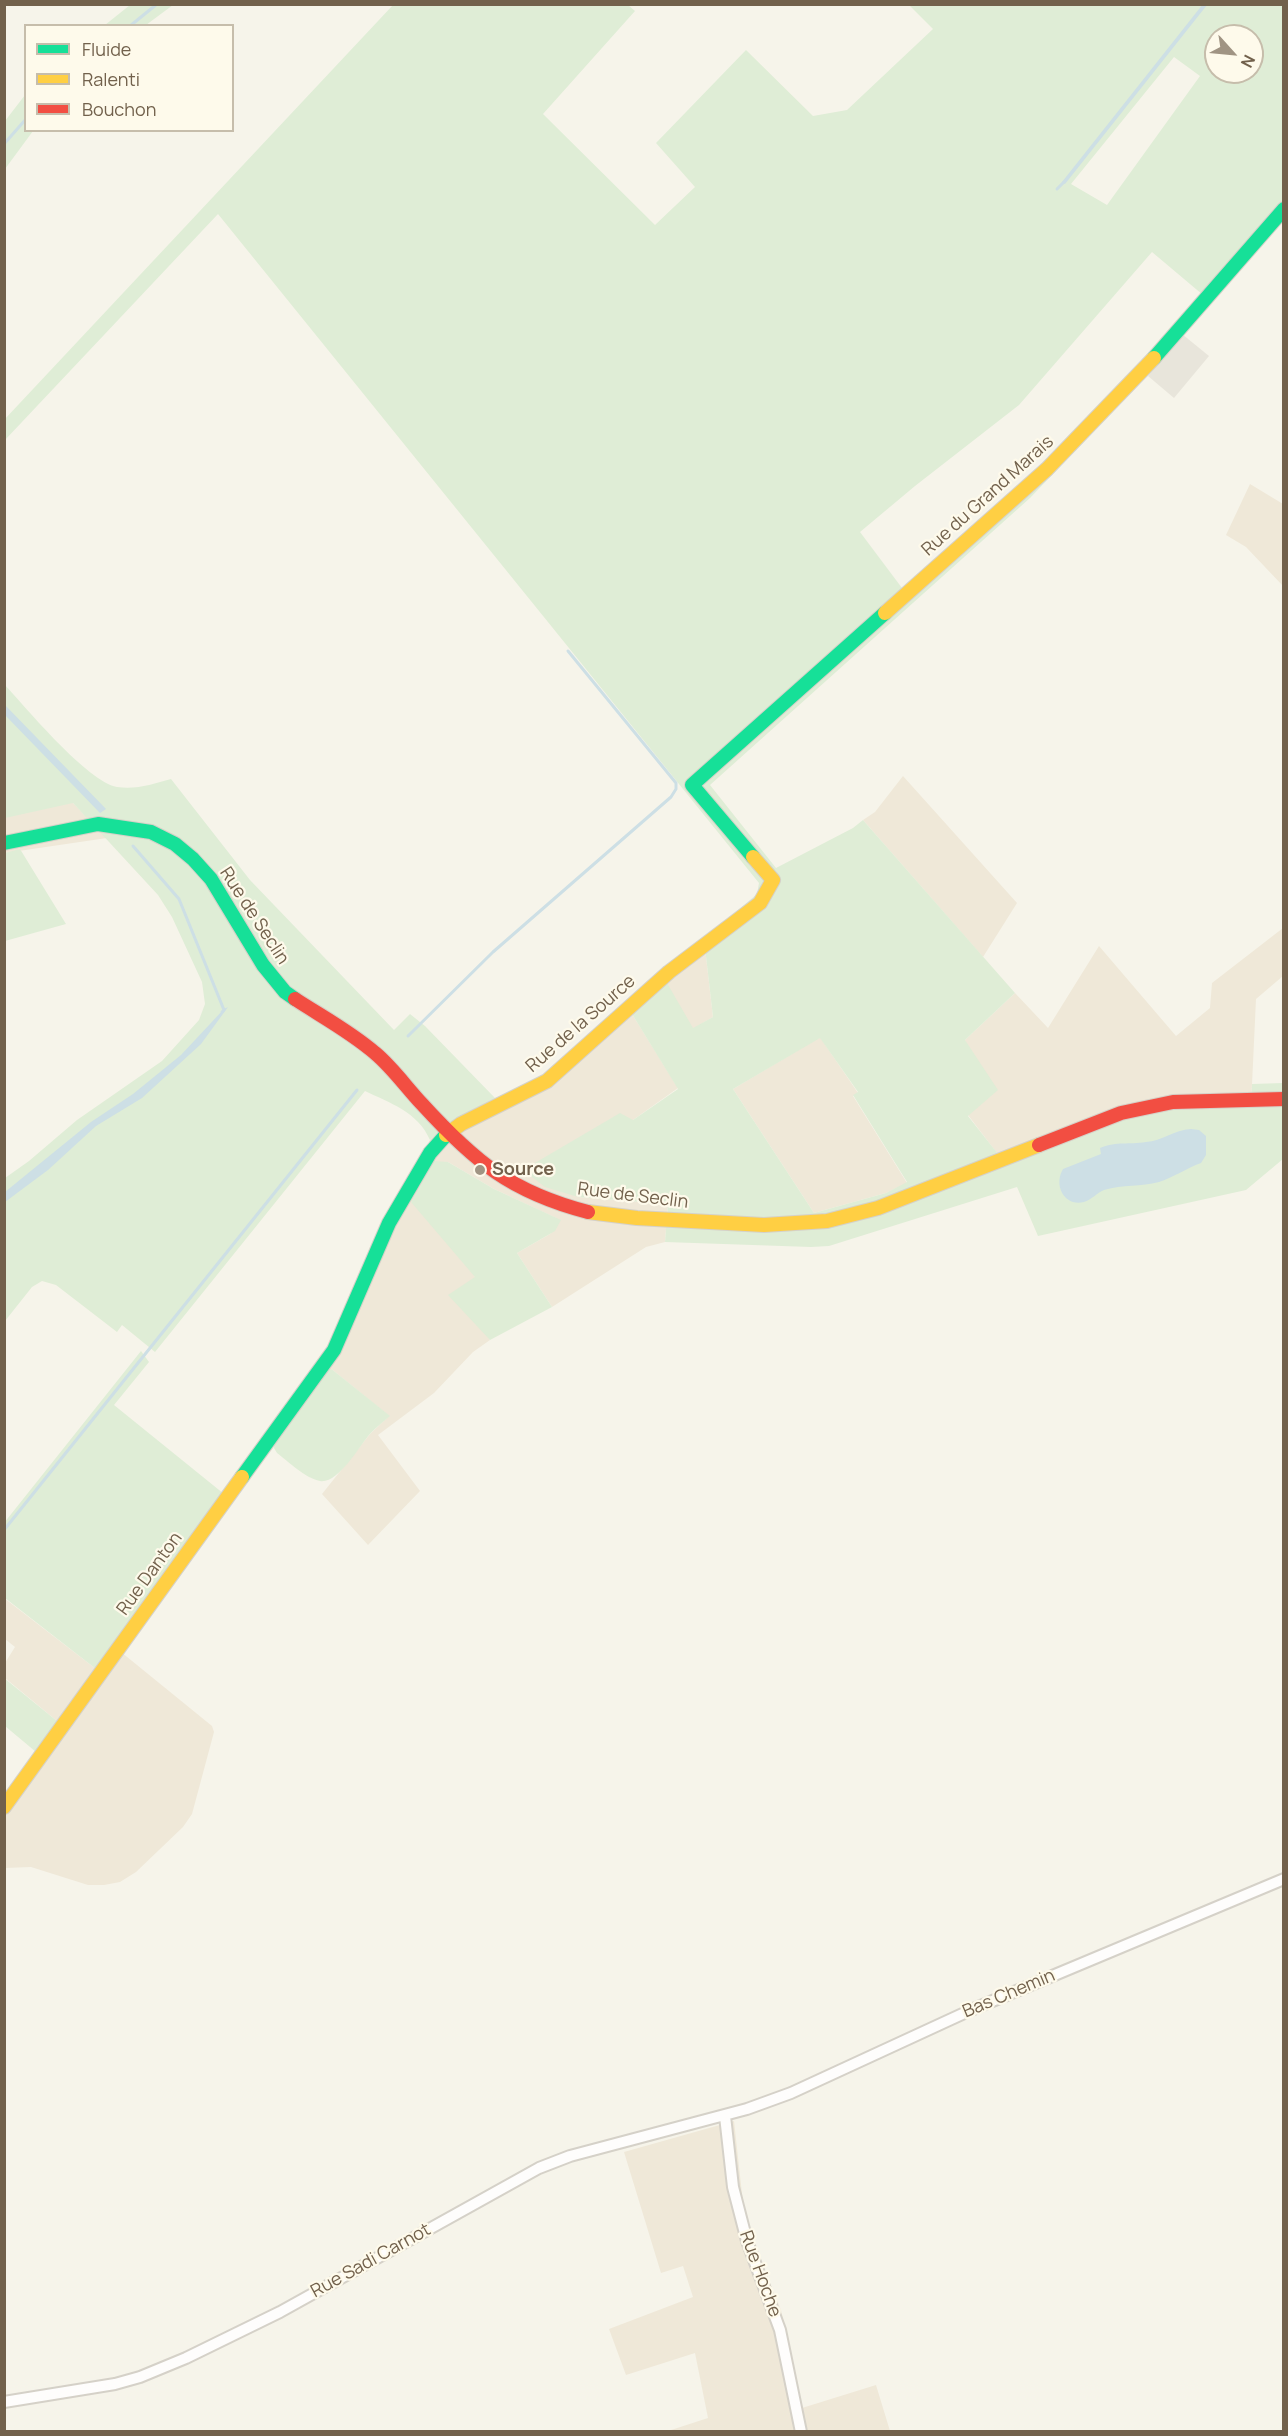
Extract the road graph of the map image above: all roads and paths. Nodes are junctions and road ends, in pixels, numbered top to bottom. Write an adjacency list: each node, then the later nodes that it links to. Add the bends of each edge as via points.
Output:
1 (1284, 209): 2 (street, Rue du Grand Marais, via 1147,368 1079,438)
2 (692, 785): 5 (street, Rue de la Source, via 773,880 763,900 669,972 547,1081)
3 (4, 843): 5 (street, Rue de Seclin, via 84,826 108,825 151,832 175,844 211,879 262,965 279,986 375,1053)
4 (1284, 1099): 5 (street, Rue de Seclin, via 1164,1103 1109,1117 870,1211 827,1221 776,1226 637,1218 570,1207 508,1181)
5 (447, 1132): 6 (street, Rue de la Source, via 432,1149 390,1218 348,1325)
6 (325, 1364): 7 (street, Rue Danton)
7 (4, 1807)
8 (1284, 1879): 9 (street, Bas Chemin, via 971,2010 790,2093)
9 (730, 2114): 10 (street, Rue Sadi Carnot, via 570,2156 539,2168 271,2317 140,2377); 11 (street, Rue Hoche, via 729,2165 735,2196 780,2330)
10 (4, 2402)
11 (801, 2432)

